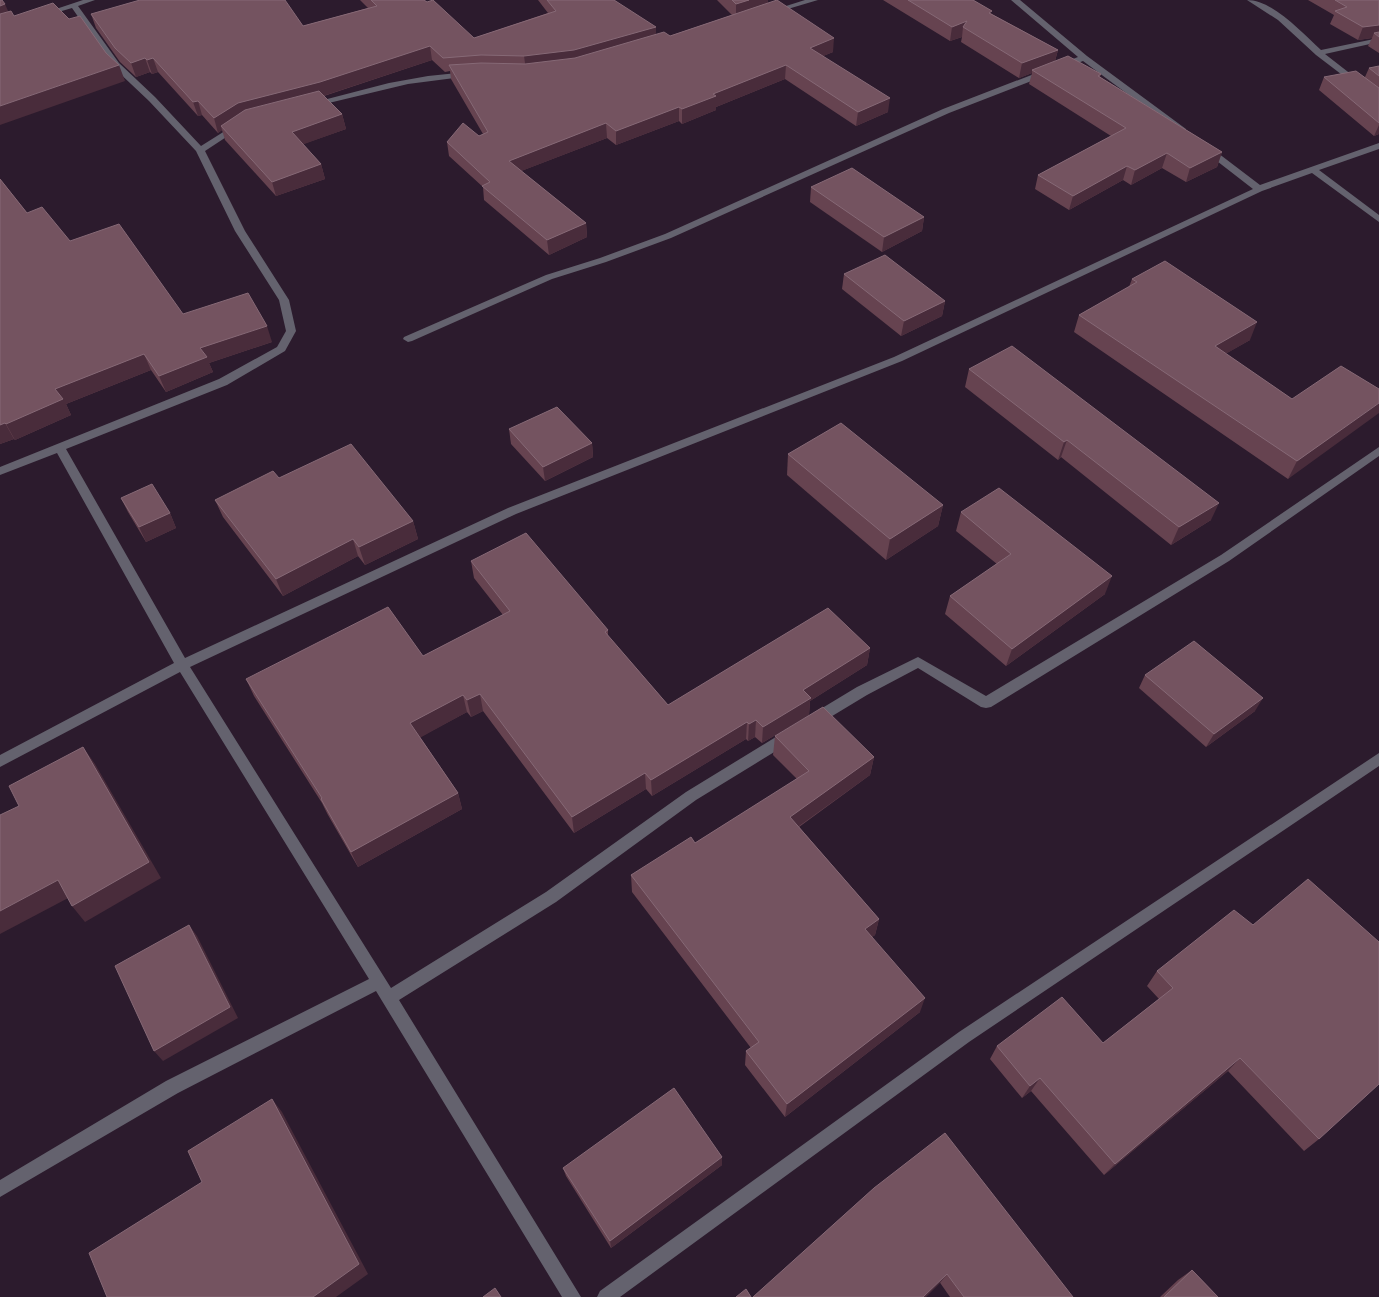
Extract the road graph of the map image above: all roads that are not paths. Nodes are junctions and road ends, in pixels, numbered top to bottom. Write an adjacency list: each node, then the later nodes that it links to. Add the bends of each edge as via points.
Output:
1 (91, 0): 5 (street)
2 (814, 0): 6 (street)
3 (1015, 0): 10 (street)
4 (1251, 0): 9 (street, via 1282,18)
5 (73, 5): 7 (street); 18 (street, via 116,65)
6 (759, 15)
7 (36, 17)
8 (1379, 40): 9 (street)
9 (1318, 52): 12 (street)
10 (1084, 58): 15 (street); 22 (street, via 946,111 668,236 549,278)
11 (474, 74): 13 (street, via 438,76)
12 (1379, 100)
13 (303, 106)
14 (246, 121): 18 (street)
15 (1188, 134)
16 (1196, 140): 20 (street)
17 (1379, 146): 19 (street)
18 (200, 150): 23 (street, via 240,232 284,300 291,331 281,349 224,382)
19 (1313, 170): 20 (street); 21 (street)
20 (1259, 188): 26 (street, via 898,358 512,511)
21 (1379, 219)
22 (408, 339)
23 (60, 448): 25 (street); 26 (street)
24 (1379, 451): 30 (street, via 1225,558 986,703 918,662 862,691 691,796 551,897)
25 (0, 471)
26 (182, 665): 28 (street); 29 (street)
27 (1379, 759): 33 (street, via 964,1037)
28 (0, 761)
29 (378, 982): 30 (street); 31 (street, via 172,1087)
30 (388, 998): 32 (street)
31 (0, 1189)
32 (572, 1297)
33 (606, 1297)

